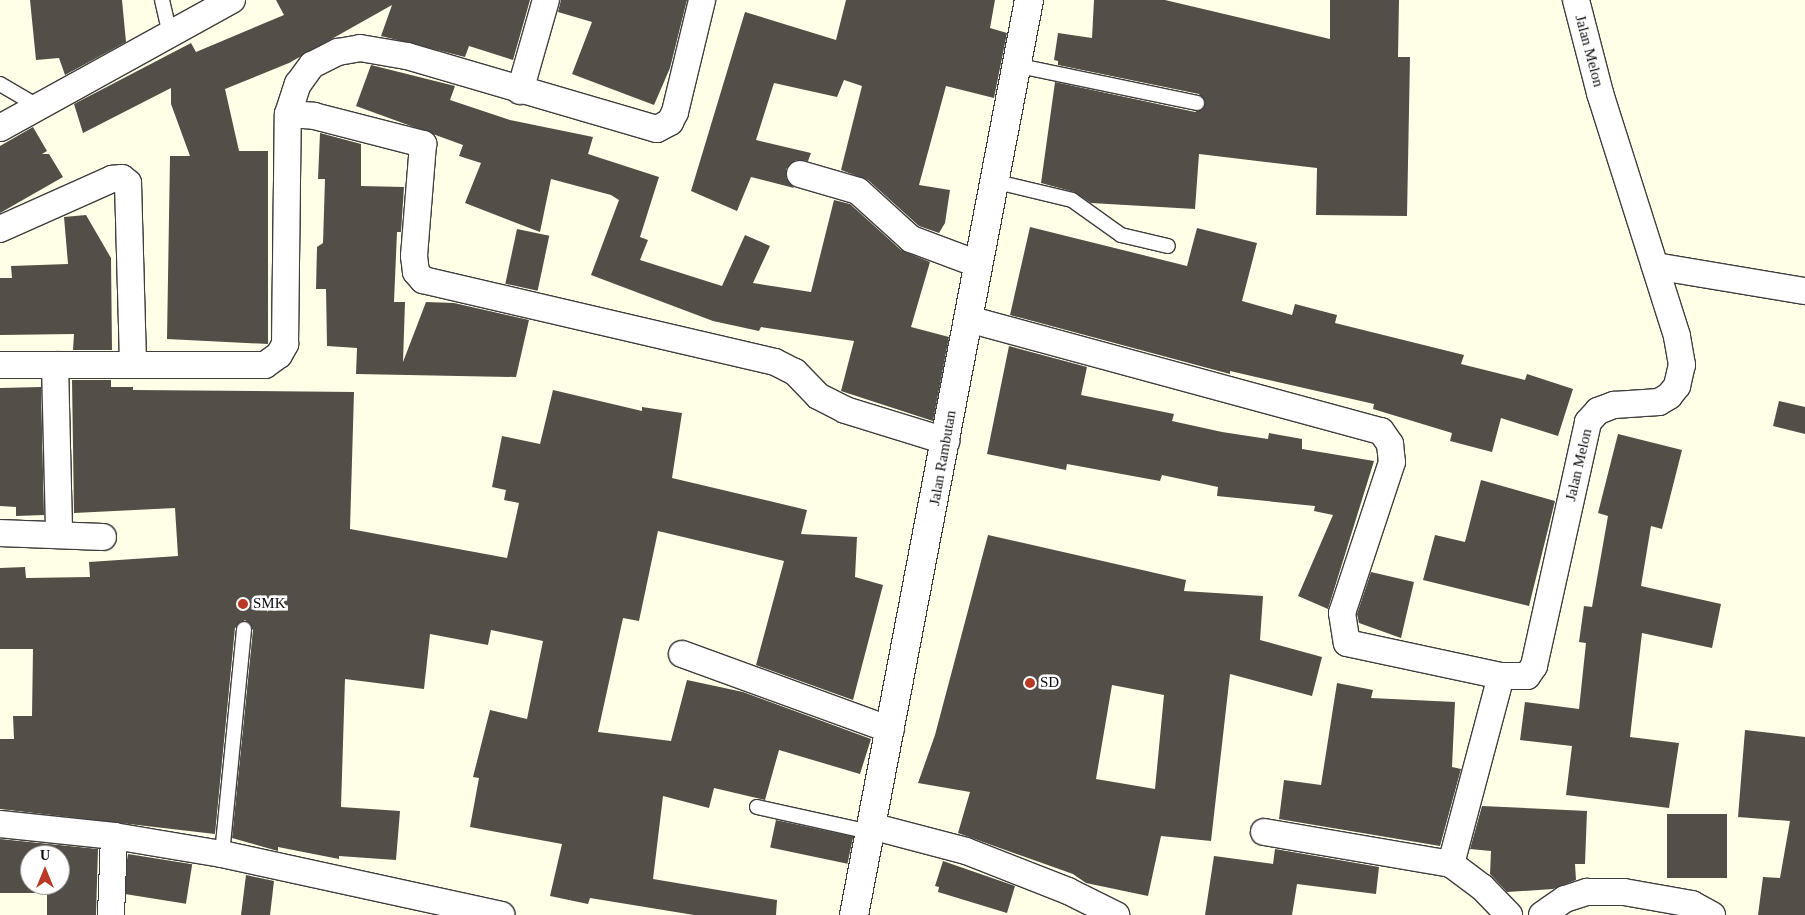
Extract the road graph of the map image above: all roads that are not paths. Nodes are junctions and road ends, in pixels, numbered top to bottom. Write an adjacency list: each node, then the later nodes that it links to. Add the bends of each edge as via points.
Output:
1 (162, 0): 7 (lane)
2 (232, 0): 7 (street)
3 (546, 0): 10 (street)
4 (702, 0): 10 (street, via 675,112 663,126 642,126)
5 (1029, 0): 8 (street, Jalan Rambutan)
6 (1576, 0): 20 (street, Jalan Melon, via 1600,93)
7 (170, 34): 12 (street)
8 (1015, 65): 11 (lane); 16 (street, Jalan Rambutan)
9 (0, 84): 12 (lane)
10 (520, 91): 13 (street, via 406,56 360,48 338,52 312,65 298,84)
11 (1197, 103)
12 (39, 107): 14 (street)
13 (288, 114): 23 (street, via 286,319 285,344 279,355 265,365); 26 (street, via 314,116 423,144 414,256 416,272 423,280 775,362 795,372 818,396 845,410)
14 (0, 128)
15 (800, 174): 19 (street, via 858,191 911,239)
16 (993, 181): 18 (lane, via 1072,200 1121,235); 19 (street, Jalan Rambutan)
17 (0, 229): 23 (street, via 112,179 122,178 128,183)
18 (1168, 246)
19 (978, 264): 22 (street, Jalan Rambutan)
20 (1655, 266): 21 (street); 32 (street, Jalan Melon, via 1678,336 1682,365 1678,386 1659,402 1614,405 1598,411 1588,422 1534,666 1527,676)
21 (1805, 291)
22 (968, 319): 26 (street, Jalan Rambutan); 32 (street, via 1381,431 1390,444 1392,462 1342,613 1347,643)
23 (133, 364): 25 (street)
24 (0, 365): 25 (street)
25 (55, 365): 28 (street)
26 (946, 441): 33 (street, Jalan Rambutan)
27 (0, 533): 28 (street)
28 (59, 534): 29 (street)
29 (103, 537)
30 (244, 629): 39 (lane)
31 (682, 654): 33 (street)
32 (1501, 676): 40 (street)
33 (891, 730): 36 (street, Jalan Rambutan)
34 (757, 807): 36 (lane)
35 (0, 824): 38 (street)
36 (871, 829): 43 (street, Jalan Rambutan); 44 (street, via 966,851 1068,891)
37 (1264, 832): 40 (street)
38 (114, 836): 39 (street); 41 (street)
39 (222, 854): 42 (street)
40 (1451, 864): 45 (street, via 1482,887)
41 (111, 915)
42 (501, 915)
43 (854, 915)
44 (1116, 915)
45 (1509, 915)
46 (1542, 915): 47 (street, via 1566,899 1587,892 1624,892 1692,904)
47 (1712, 915)

